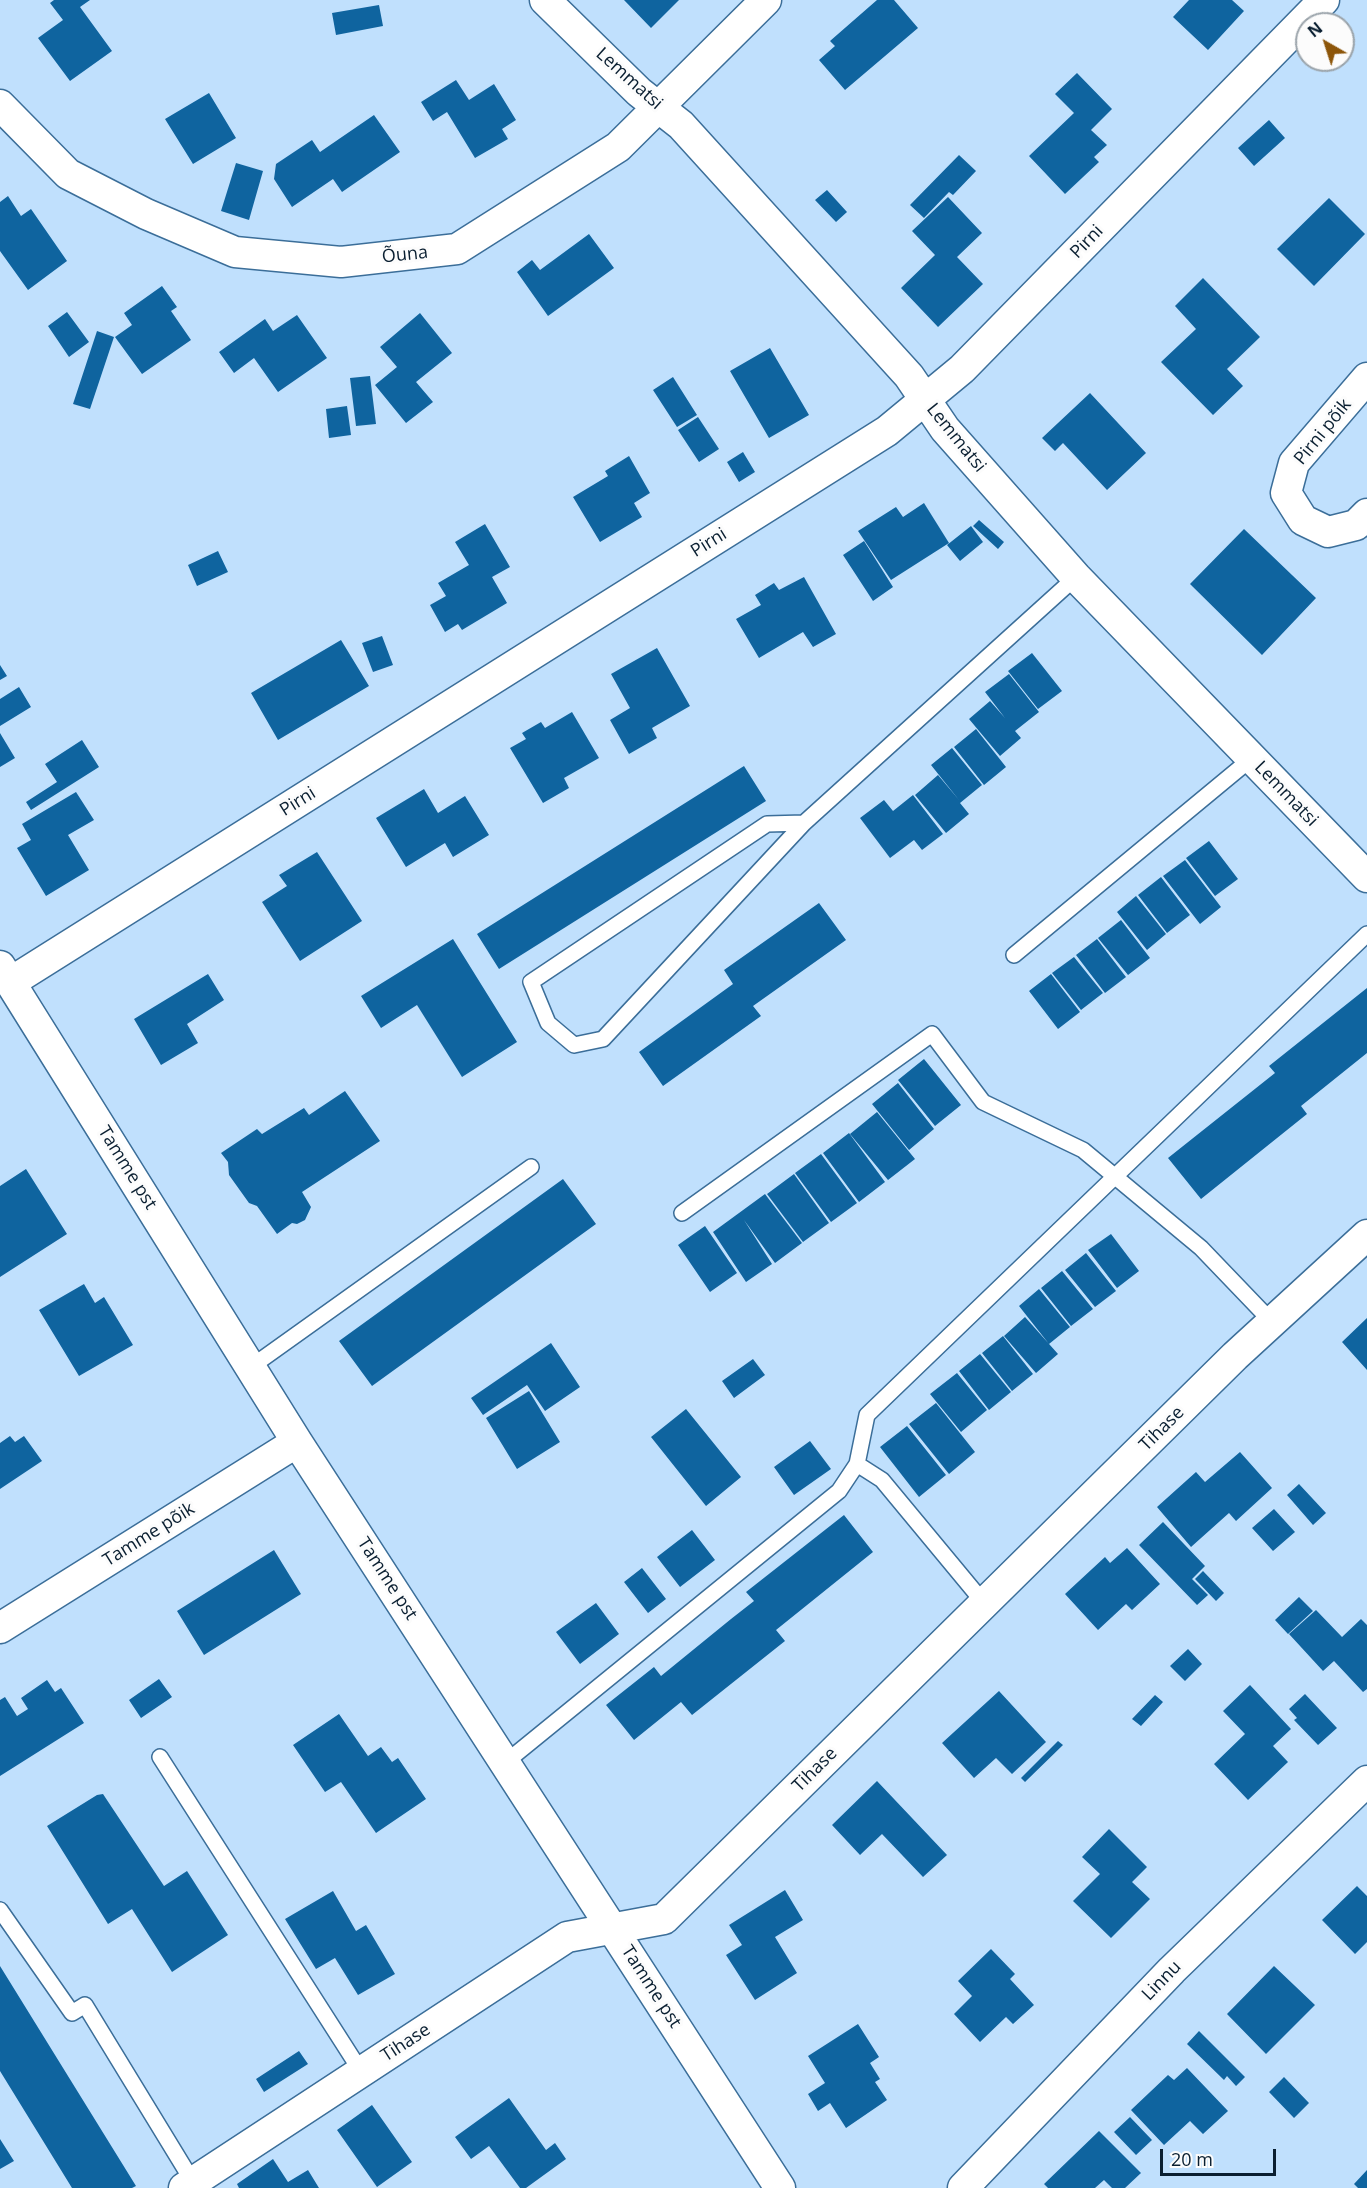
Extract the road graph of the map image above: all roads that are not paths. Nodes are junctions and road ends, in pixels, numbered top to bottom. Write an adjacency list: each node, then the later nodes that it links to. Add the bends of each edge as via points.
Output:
1 (545, 0): 5 (street, Lemmatsi)
2 (766, 0): 5 (street, Õuna)
3 (1324, 0): 7 (street, Pirni, via 962,369)
4 (0, 105): 5 (street, Õuna, via 68,174 146,214 236,252 341,262 457,249 618,147)
5 (658, 107): 7 (street, Lemmatsi, via 697,142 909,376)
6 (1367, 378): 8 (street, Pirni põik, via 1294,463 1286,493 1303,520 1328,532 1356,525)
7 (925, 399): 9 (street, Lemmatsi, via 945,429); 15 (street, Pirni, via 887,431)
8 (1367, 514)
9 (1076, 577): 10 (street, Lemmatsi); 11 (lane)
10 (1252, 758): 12 (street, Lemmatsi); 14 (lane)
11 (804, 823): 11 (lane, via 603,1039 574,1045 548,1023 531,982 767,824)
12 (1367, 877)
13 (1367, 934): 17 (lane)
14 (1014, 955)
15 (4, 979): 21 (street, Tamme pst)
16 (531, 1167): 21 (lane)
17 (1115, 1178): 18 (lane, via 1083,1150 983,1102 932,1034); 20 (lane, via 1201,1248); 23 (lane, via 867,1415)
18 (682, 1213)
19 (1367, 1234): 20 (street, Tihase)
20 (1272, 1322): 24 (street, Tihase)
21 (251, 1367): 22 (street, Tamme pst)
22 (297, 1442): 25 (street, Tamme põik); 27 (street, Tamme pst)
23 (857, 1464): 24 (lane, via 882,1480); 27 (lane, via 839,1491)
24 (984, 1603): 30 (street, Tihase, via 664,1919)
25 (0, 1628)
26 (160, 1757): 31 (lane)
27 (506, 1762): 30 (street, Tamme pst)
28 (1367, 1781): 34 (street, Linnu, via 1172,1970)
29 (0, 1910): 32 (lane, via 72,2013 85,2005)
30 (614, 1928): 31 (street, Tihase, via 567,1937); 33 (street, Tamme pst)
31 (362, 2073): 32 (street, Tihase)
32 (189, 2185)
33 (780, 2188)
34 (963, 2188)

